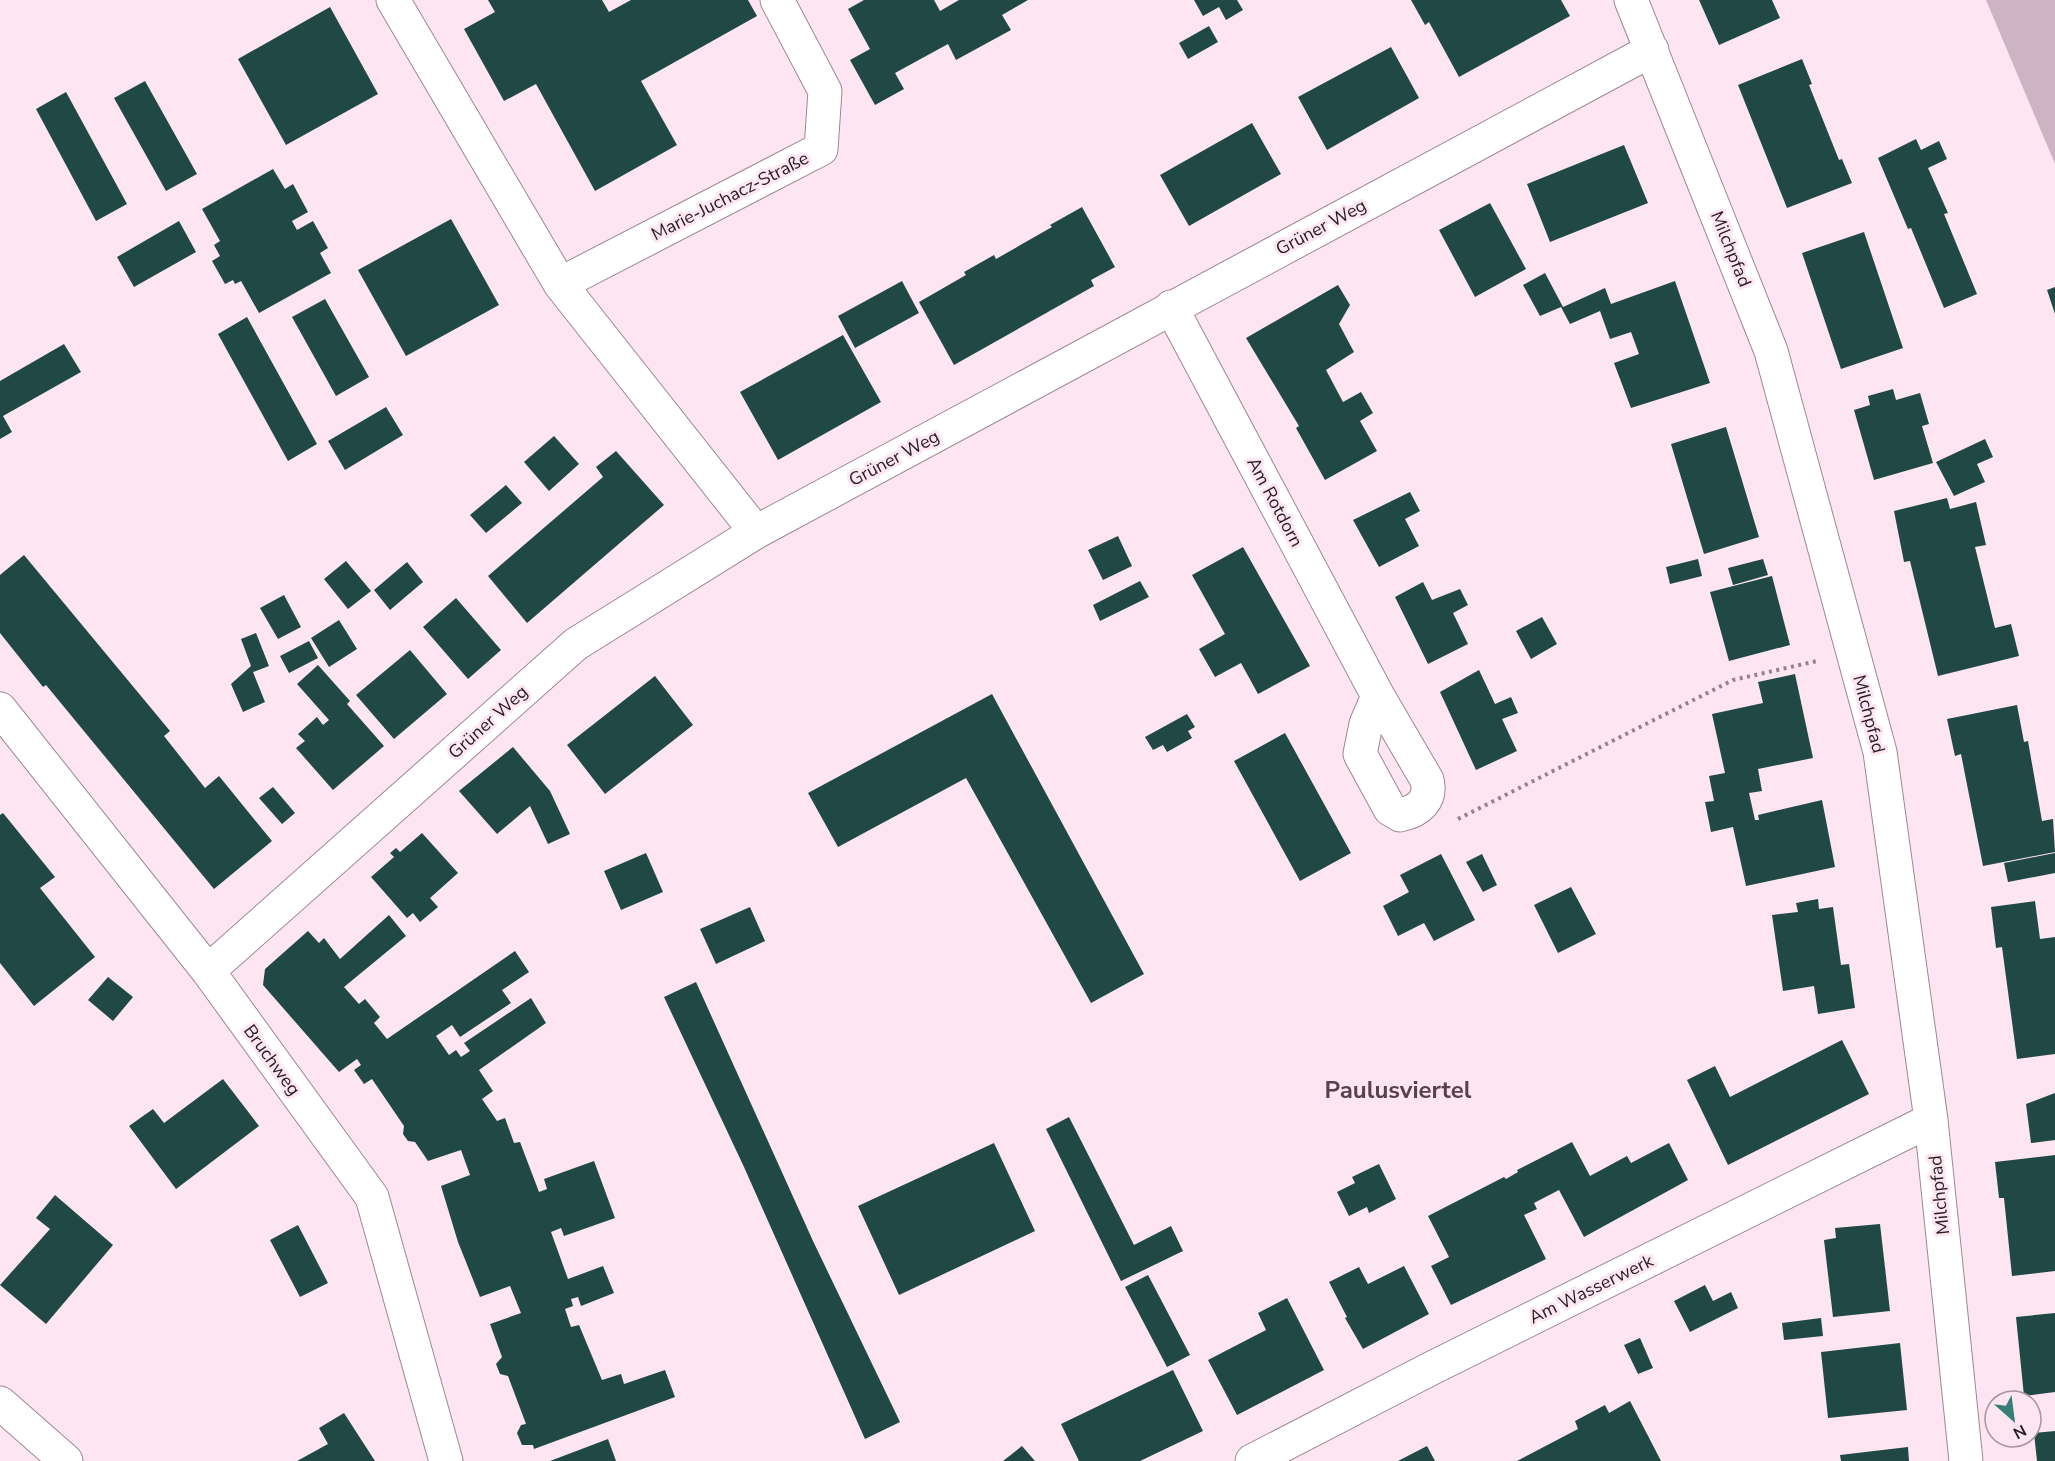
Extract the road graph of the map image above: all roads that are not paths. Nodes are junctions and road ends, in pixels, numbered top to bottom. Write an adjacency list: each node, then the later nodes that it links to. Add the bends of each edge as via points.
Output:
1 (393, 0): 5 (street)
2 (777, 0): 5 (street, Marie-Juchacz-Straße, via 825,91 821,149)
3 (1631, 0): 4 (street, Milchpfad)
4 (1652, 50): 6 (street, Grüner Weg); 11 (street, Milchpfad, via 1771,351 1880,752)
5 (560, 284): 7 (street)
6 (1171, 307): 7 (street, Grüner Weg); 8 (street, Am Rotdorn)
7 (756, 532): 10 (street, Grüner Weg, via 576,644)
8 (1378, 696): 8 (street, Am Rotdorn, via 1366,724 1360,754 1390,809 1400,815 1418,809 1430,790)
9 (0, 709): 10 (street, Bruchweg)
10 (208, 972): 14 (street, Bruchweg, via 372,1197)
11 (1931, 1120): 15 (street, Am Wasserwerk); 16 (street, Milchpfad)
12 (0, 1403): 13 (street)
13 (66, 1461)
14 (446, 1461)
15 (1252, 1461)
16 (1966, 1461)

